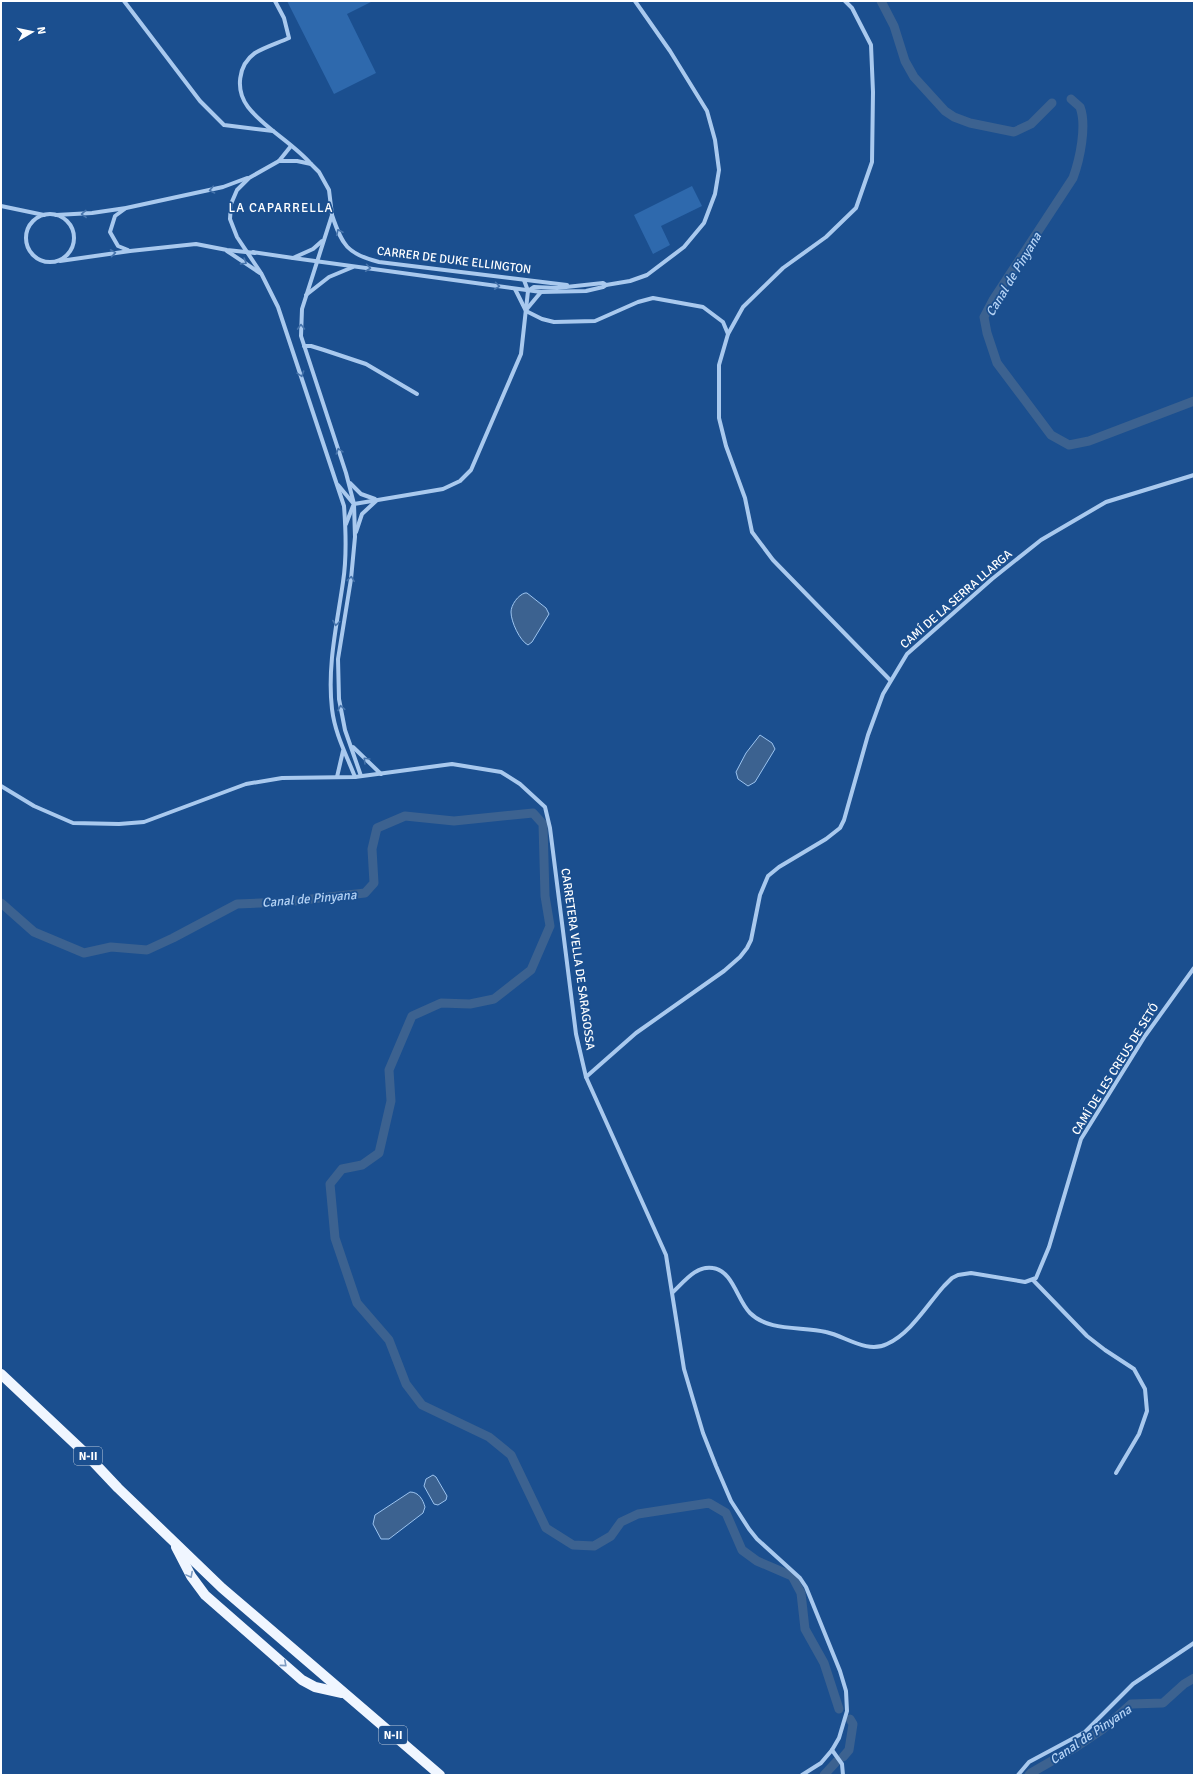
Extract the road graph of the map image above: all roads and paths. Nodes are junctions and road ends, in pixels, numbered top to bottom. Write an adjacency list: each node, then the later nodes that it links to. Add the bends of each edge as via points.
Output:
1 (124, 1): 5 (street, via 200,101 224,125)
2 (275, 1): 5 (street, via 284,18 289,38 256,53 244,63 239,77 241,93 248,107)
3 (635, 1): 28 (street, CARRER DE DUKE ELLINGTON, via 707,111 715,140 719,170 715,194 704,223 684,247 647,275)
4 (845, 1): 34 (street, via 852,8 871,45 872,162 856,208 826,237 783,268 743,307)
5 (273, 131): 6 (street)
6 (291, 146): 7 (street); 8 (street)
7 (278, 161): 8 (street); 9 (street)
8 (311, 164): 14 (street, via 319,172 329,190)
9 (249, 178): 11 (street, one-way to 11, via 223,187); 16 (street, via 237,190 231,204 230,219)
10 (1, 206): 12 (street)
11 (126, 208): 13 (street, one-way to 13); 18 (street, via 115,216 110,232 118,246)
12 (44, 215): 13 (street); 22 (street, via 37,218 29,227 27,247 31,254 44,262)
13 (56, 215): 22 (street, via 68,223 74,236 71,251)
14 (332, 215): 15 (street); 26 (street, CARRER DE DUKE ELLINGTON, one-way to 14, via 379,262 360,257 346,246 337,231)
15 (324, 239): 21 (street, via 313,249); 23 (street)
16 (242, 244): 19 (street); 20 (street)
17 (227, 250): 18 (street, via 196,244); 19 (street); 25 (street, one-way to 25)
18 (130, 251): 22 (street, one-way to 18)
19 (247, 252): 20 (street); 25 (street)
20 (255, 253): 21 (street)
21 (293, 258): 23 (street, CARRER DE DUKE ELLINGTON)
22 (60, 261)
23 (316, 261): 24 (street, CARRER DE DUKE ELLINGTON); 32 (street)
24 (355, 267): 29 (street, CARRER DE DUKE ELLINGTON, one-way to 29); 32 (street, CARRER DE DUKE ELLINGTON, via 329,277)
25 (261, 273): 39 (street, one-way to 39, via 278,307)
26 (524, 280): 27 (street, CARRER DE DUKE ELLINGTON); 30 (street)
27 (574, 285): 28 (street, CARRER DE DUKE ELLINGTON); 30 (street, CARRER DE DUKE ELLINGTON, via 557,288 534,286)
28 (606, 285): 31 (street, CARRER DE DUKE ELLINGTON, via 586,291)
29 (515, 289): 30 (street, CARRER DE DUKE ELLINGTON); 33 (street)
30 (528, 291): 31 (street, CARRER DE DUKE ELLINGTON); 33 (street)
31 (541, 292): 33 (street)
32 (306, 295): 35 (street, one-way to 32, via 300,323)
33 (526, 311): 34 (street, via 554,322 581,323 600,320 638,302 653,298 703,307 723,322); 40 (street, via 521,354 471,470 460,481 443,489)
34 (728, 334): 44 (street, via 719,365 719,418 726,446 746,498 752,532 773,560)
35 (304, 346): 36 (street, via 366,364); 38 (street, one-way to 35)
36 (417, 394)
37 (1194, 476): 44 (street, CAMÍ DE LA SERRA LLARGA, via 1106,502 1041,540 992,579 907,654)
38 (348, 480): 40 (street, via 361,494); 41 (street)
39 (336, 483): 41 (street); 42 (street, via 344,506)
40 (378, 500): 41 (street); 43 (street, via 362,514)
41 (354, 504): 42 (street); 43 (street)
42 (346, 526): 46 (street, one-way to 46, via 343,580 334,638 330,688 332,710)
43 (355, 537): 45 (street, one-way to 43, via 345,730 339,698 338,659)
44 (890, 680): 53 (street, CAMÍ DE LA SERRA LLARGA, via 882,694 868,735 840,828 768,876 760,895 751,940 740,957 636,1033)
45 (351, 745): 47 (street, one-way to 45); 48 (street)
46 (343, 751): 49 (street); 50 (street)
47 (381, 775): 48 (street, CARRETERA VELLA DE SARAGOSSA); 53 (street, CARRETERA VELLA DE SARAGOSSA, via 452,764 501,772 520,784 545,807 550,828 576,1034)
48 (361, 776): 50 (street, CARRETERA VELLA DE SARAGOSSA)
49 (337, 777): 50 (street, CARRETERA VELLA DE SARAGOSSA); 51 (street, CARRETERA VELLA DE SARAGOSSA, via 282,778 246,784 144,822 119,824 73,823 40,809)
50 (355, 777)
51 (1, 786)
52 (1194, 968): 54 (street, CAMÍ DE LES CREUS DE SETÓ, via 1145,1036 1081,1139 1049,1247)
53 (586, 1077): 55 (street, CARRETERA VELLA DE SARAGOSSA, via 666,1255)
54 (1033, 1280): 55 (street, via 1025,1282 971,1273 958,1275 944,1286 901,1335 888,1344 873,1347 829,1332 765,1323 751,1314 720,1270 706,1268 696,1271); 57 (street, via 1087,1336 1134,1369 1145,1389 1147,1411 1142,1426)
55 (673, 1292): 61 (street, CARRETERA VELLA DE SARAGOSSA, via 680,1345 690,1390 703,1433 728,1494 743,1521 757,1539 800,1578 806,1587 840,1672 846,1691 847,1711 840,1738)
56 (1, 1374): 58 (main road, N-II)
57 (1116, 1473)
58 (173, 1540): 60 (main road, N-II, via 228,1593); 60 (main road, one-way to 60, via 191,1576 205,1595 302,1680 315,1687)
59 (1194, 1643): 65 (street, via 1133,1684 1085,1732 1029,1762)
60 (346, 1694): 62 (main road, N-II)
61 (832, 1750): 63 (street, CARRETERA VELLA DE SARAGOSSA, via 822,1763); 64 (street, via 842,1764)
62 (440, 1775)
63 (802, 1775)
64 (843, 1775)
65 (1018, 1775)

